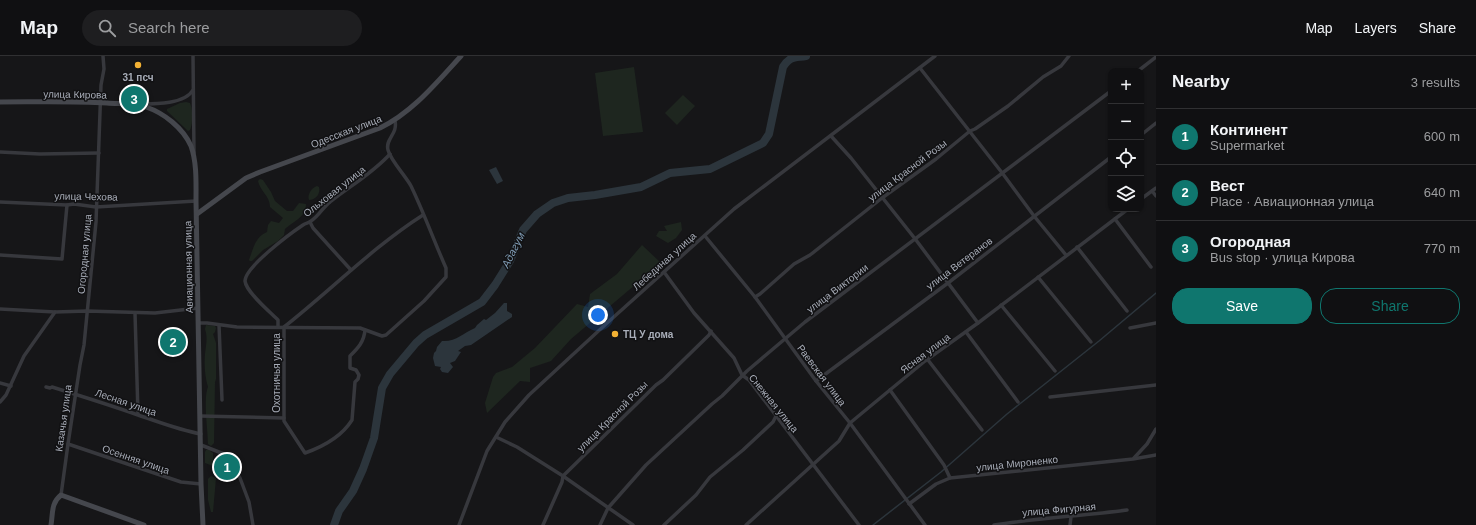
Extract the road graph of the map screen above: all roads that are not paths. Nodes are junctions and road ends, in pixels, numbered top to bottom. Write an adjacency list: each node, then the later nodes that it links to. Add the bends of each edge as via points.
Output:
1 (103, 56): 12 (street, Огородная улица)
2 (193, 56): 9 (street, Авиационная улица)
3 (461, 56): 14 (main road, Одесская улица, via 409,111)
4 (935, 56): 7 (street, Лебединая улица)
5 (1069, 56): 16 (street, улица Красной Розы, via 1061,66)
6 (1156, 57): 8 (street)
7 (920, 68): 16 (street); 18 (street, Лебединая улица)
8 (1142, 68)
9 (194, 89): 13 (street, via 185,97 172,102); 22 (street, Авиационная улица)
10 (1108, 93): 24 (street, улица Виктории)
11 (0, 102): 12 (main road, улица Кирова)
12 (101, 103): 13 (main road, улица Кирова); 20 (street, Огородная улица)
13 (125, 104): 22 (main road, улица Кирова, via 148,108 169,119 188,140)
14 (395, 121): 21 (street, via 396,126 387,147); 35 (main road, Одесская улица, via 246,178)
15 (1156, 123): 17 (street)
16 (970, 131): 24 (street); 29 (street, улица Красной Розы)
17 (1144, 133)
18 (831, 136): 29 (street); 40 (street, Лебединая улица, via 734,209)
19 (0, 152): 20 (street)
20 (99, 152): 33 (street, Огородная улица)
21 (390, 154): 36 (street, via 410,186); 39 (street, Ольховая улица, via 328,203)
22 (194, 160): 30 (main road, Авиационная улица)
23 (1108, 160): 37 (street, улица Ветеранов)
24 (1003, 174): 37 (street); 41 (street, улица Виктории)
25 (1156, 188): 26 (street)
26 (1152, 191): 27 (street); 28 (street)
27 (1156, 196)
28 (1144, 197)
29 (882, 198): 41 (street); 50 (street, улица Красной Розы)
30 (196, 201): 33 (street, улица Чехова); 35 (main road, Авиационная улица)
31 (0, 202): 32 (street, улица Чехова)
32 (67, 205): 33 (street, улица Чехова); 43 (street, via 62,259)
33 (96, 208): 54 (street, Огородная улица)
34 (1124, 212): 38 (street, Ясная улица)
35 (197, 214): 52 (main road, Авиационная улица)
36 (423, 215): 46 (street, Охотничья улица, via 398,231); 65 (street, via 446,268 446,277 386,335)
37 (1034, 216): 44 (street); 49 (street, улица Ветеранов)
38 (1115, 219): 42 (street, Ясная улица); 45 (street)
39 (310, 222): 46 (street); 62 (street, Ольховая улица, via 263,256 246,277 246,287 278,320)
40 (705, 236): 47 (street, Лебединая улица); 50 (street, Раевская улица)
41 (916, 240): 49 (street); 68 (street, улица Виктории)
42 (1077, 247): 44 (street, Ясная улица); 55 (street)
43 (0, 255)
44 (1066, 255): 48 (street, Ясная улица)
45 (1151, 267)
46 (351, 270): 63 (street, Охотничья улица)
47 (664, 272): 66 (street, Снежная улица, via 694,313); 92 (street, Лебединая улица, via 529,395 505,422)
48 (1038, 277): 51 (street, Ясная улица); 69 (street)
49 (948, 282): 59 (street); 73 (street, улица Ветеранов)
50 (754, 297): 68 (street, Раевская улица)
51 (1001, 305): 59 (street, Ясная улица); 71 (street)
52 (198, 308): 57 (street); 58 (main road, Авиационная улица)
53 (0, 309): 56 (street)
54 (87, 311): 56 (street); 57 (street); 79 (street, Казачья улица)
55 (1127, 311)
56 (55, 312): 76 (street, via 24,356)
57 (135, 313): 84 (street)
58 (198, 323): 61 (street); 85 (main road, Авиационная улица)
59 (978, 324): 67 (street, Ясная улица)
60 (1156, 324): 64 (street)
61 (219, 325): 62 (street, via 237,328); 81 (street)
62 (278, 327): 63 (street)
63 (284, 327): 65 (street); 87 (street, Охотничья улица)
64 (1130, 328)
65 (365, 330): 87 (street, Охотничья улица, via 361,346 350,356 350,368 356,370 359,375 355,382 352,420 349,425 328,443 305,453)
66 (711, 331): 72 (street, Снежная улица, via 734,358); 98 (street, улица Красной Розы)
67 (966, 332): 70 (street, Ясная улица); 83 (street)
68 (786, 338): 72 (street, улица Виктории); 73 (street, Раевская улица)
69 (1091, 342)
70 (928, 360): 78 (street, Ясная улица); 90 (street)
71 (1055, 371)
72 (742, 375): 86 (street, Снежная улица, via 749,380); 103 (street, улица Виктории, via 646,465)
73 (816, 381): 88 (street, Раевская улица)
74 (0, 383): 76 (street)
75 (1156, 385): 80 (street)
76 (11, 386): 82 (street)
77 (46, 386): 79 (street, Лесная улица)
78 (890, 390): 88 (street, Ясная улица); 99 (street, via 944,465)
79 (76, 394): 84 (street, Лесная улица); 93 (street, Казачья улица)
80 (1050, 398)
81 (222, 400)
82 (0, 402)
83 (1018, 402)
84 (138, 414): 91 (street, Лесная улица, via 183,431)
85 (200, 416): 87 (street); 91 (main road, Авиационная улица)
86 (776, 416): 97 (street, Снежная улица); 115 (street, via 744,450 710,477 696,495)
87 (284, 418)
88 (850, 423): 97 (street, Ясная улица, via 839,441); 102 (street, Раевская улица)
89 (1156, 429): 96 (street)
90 (982, 430)
91 (200, 434): 94 (main road, Авиационная улица)
92 (496, 437): 98 (street); 111 (street, Лебединая улица, via 480,466)
93 (68, 444): 100 (street, Осенняя улица, via 181,482); 101 (street, Казачья улица)
94 (201, 445): 100 (main road, Авиационная улица); 110 (street, via 224,454 240,478 250,502)
95 (1156, 455): 96 (street, улица Мироненко)
96 (1133, 459): 99 (street, улица Мироненко)
97 (813, 463): 116 (street, Ясная улица); 117 (street, Снежная улица)
98 (563, 476): 103 (street); 112 (street, улица Красной Розы)
99 (950, 478): 102 (street, улица Мироненко)
100 (201, 484): 109 (main road, Авиационная улица)
101 (61, 496): 107 (main road, Казачья улица, via 54,504); 108 (main road)
102 (907, 501): 118 (street, Раевская улица)
103 (608, 508): 113 (street, улица Виктории); 114 (street)
104 (1126, 510): 105 (street, улица Фигурная)
105 (1071, 517): 106 (street, улица Фигурная); 120 (street)
106 (1020, 523): 119 (street, улица Фигурная)
107 (51, 525)
108 (144, 525)
109 (203, 525)
110 (254, 525)
111 (459, 525)
112 (543, 525)
113 (600, 525)
114 (633, 525)
115 (664, 525)
116 (746, 525)
117 (859, 525)
118 (925, 525)
119 (994, 525)
120 (1070, 525)

